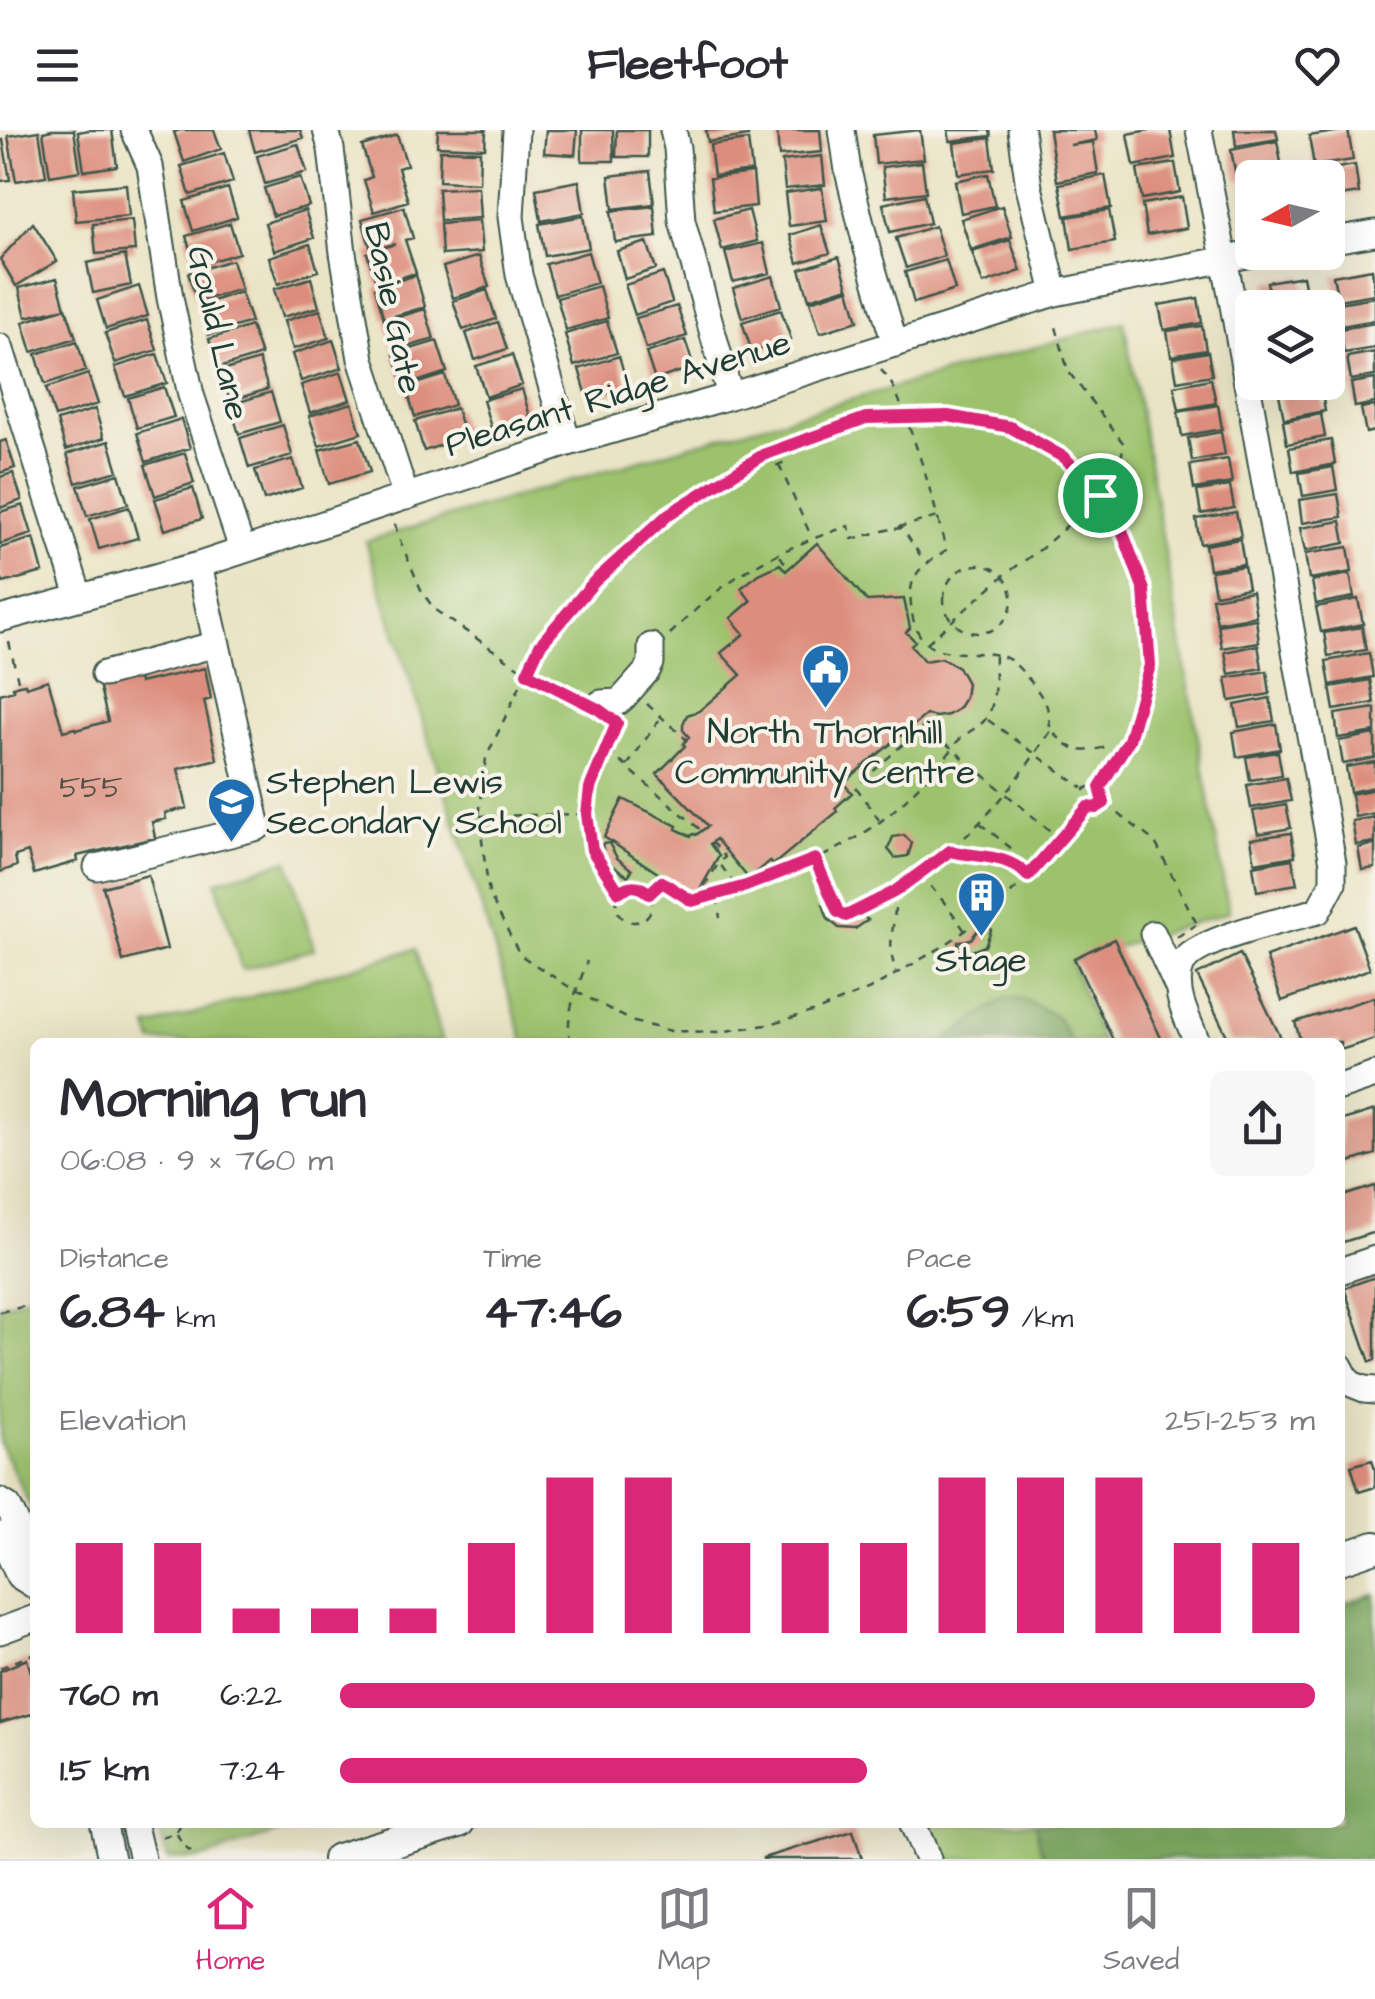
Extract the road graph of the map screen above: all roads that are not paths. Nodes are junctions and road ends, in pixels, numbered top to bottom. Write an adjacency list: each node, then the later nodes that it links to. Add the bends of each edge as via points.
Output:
1 (134, 130): 18 (street, Gould Lane, via 150,166 190,394)
2 (326, 130): 17 (street, Basie Gate, via 361,359)
3 (516, 130): 16 (street, via 511,217 519,275)
4 (673, 130): 15 (street, via 682,222)
5 (842, 130): 13 (street)
6 (1021, 130): 12 (street)
7 (1198, 130): 11 (street)
8 (1375, 233): 9 (street)
9 (1345, 238)
10 (1235, 257): 11 (street, Pleasant Ridge Avenue)
11 (1224, 259): 12 (street, Pleasant Ridge Avenue); 28 (street, via 1333,883 1318,910 1207,944 1186,958)
12 (1055, 293): 13 (street, Pleasant Ridge Avenue)
13 (896, 344): 15 (street, Pleasant Ridge Avenue)
14 (0, 347): 20 (street)
15 (730, 396): 16 (street, Pleasant Ridge Avenue)
16 (568, 443): 17 (street, Pleasant Ridge Avenue)
17 (406, 498): 18 (street, Pleasant Ridge Avenue)
18 (242, 550): 19 (street, Pleasant Ridge Avenue)
19 (199, 564): 20 (street, Pleasant Ridge Avenue); 23 (street)
20 (79, 596): 21 (street, Pleasant Ridge Avenue)
21 (4, 630)
22 (661, 640): 25 (street, via 624,698)
23 (217, 644): 24 (street); 26 (street, via 258,827)
24 (104, 674)
25 (603, 707)
26 (98, 867)
27 (1153, 934): 28 (street)
28 (1178, 988): 29 (street)
29 (1195, 1038)
30 (1375, 1075): 31 (street)
31 (1345, 1085)
32 (1375, 1259): 33 (street)
33 (1345, 1269)
34 (1345, 1377): 35 (street, via 1357,1388)
35 (1375, 1390)
36 (0, 1501): 40 (street, via 8,1506)
37 (0, 1534): 41 (street, via 18,1576)
38 (1375, 1547): 39 (main road)
39 (1345, 1557)
40 (30, 1564)
41 (30, 1577)
42 (30, 1620): 43 (street)
43 (0, 1631)
44 (104, 1828): 48 (street)
45 (134, 1828): 49 (street)
46 (439, 1828): 50 (main road)
47 (915, 1828): 51 (street)
48 (111, 1859)
49 (142, 1859)
50 (338, 1859)
51 (928, 1859)

